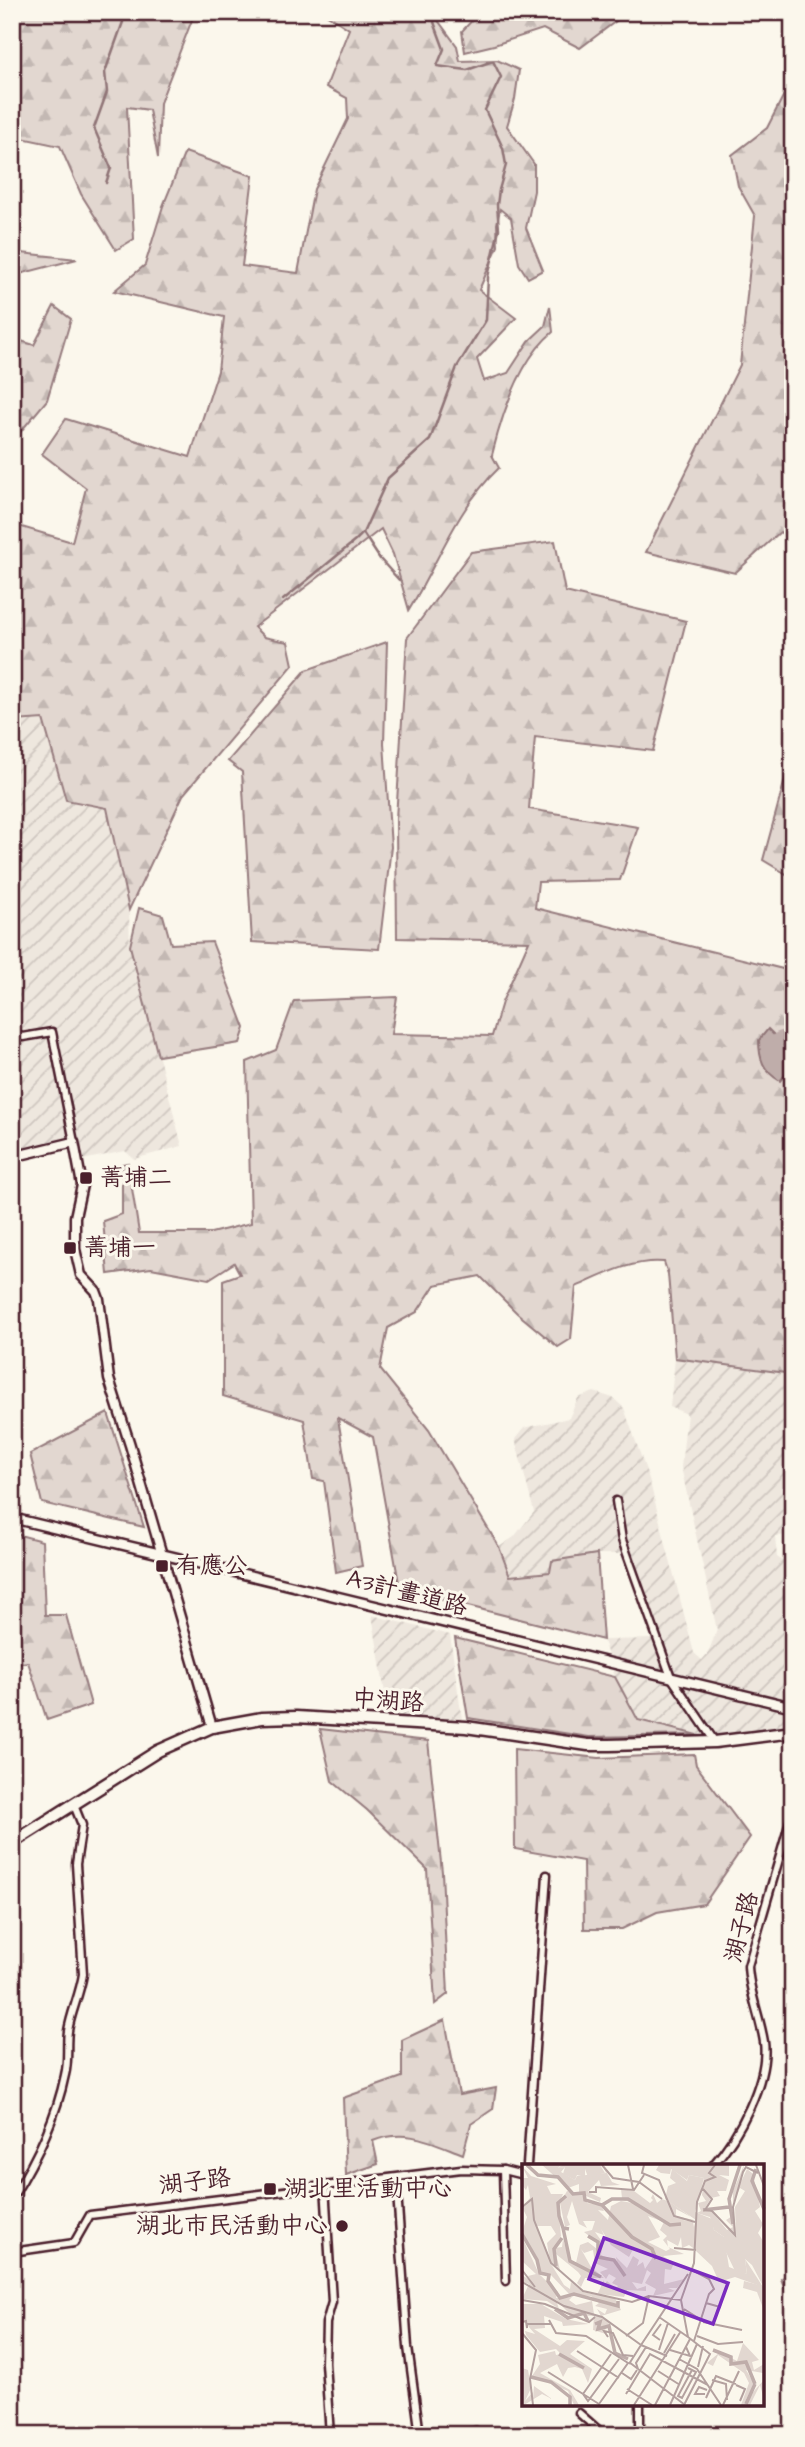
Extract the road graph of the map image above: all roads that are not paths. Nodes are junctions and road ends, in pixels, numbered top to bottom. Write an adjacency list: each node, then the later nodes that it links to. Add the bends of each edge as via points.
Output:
1 (12, 1034): 2 (street, via 23,1037 52,1032)
2 (74, 1142): 3 (street); 6 (street, via 82,1185 75,1249 81,1275 99,1298 108,1379)
3 (12, 1157)
4 (616, 1501): 7 (street, via 622,1540)
5 (12, 1518): 6 (street, A3計畫道路)
6 (162, 1554): 7 (street, A3計畫道路); 9 (street)
7 (671, 1677): 8 (street, A3計畫道路); 11 (street)
8 (793, 1707)
9 (212, 1727): 11 (main road, 中湖路, via 262,1717 296,1717 466,1727 588,1745); 12 (main road, 中湖路, via 158,1751)
10 (793, 1732): 11 (main road, 中湖路)
11 (715, 1742)
12 (74, 1805): 14 (main road, 中湖路); 22 (street, via 82,1825 76,1864 83,1974 56,2107 34,2161)
13 (793, 1811): 17 (street, 湖子路, via 748,1966 765,2067 733,2138)
14 (12, 1843)
15 (547, 1875): 16 (street)
16 (527, 2164)
17 (714, 2164)
18 (503, 2169): 19 (street, 湖子路); 20 (street, 湖子路, via 461,2169); 24 (street)
19 (522, 2175)
20 (396, 2178): 21 (street, 湖子路); 29 (street, via 408,2347)
21 (325, 2185): 23 (street, 湖子路, via 90,2215 74,2243); 28 (street, via 331,2302 325,2363)
22 (12, 2198)
23 (12, 2252)
24 (506, 2281)
25 (640, 2405): 32 (street)
26 (579, 2413): 31 (street)
27 (476, 2431): 30 (street)
28 (330, 2435)
29 (420, 2435)
30 (453, 2435)
31 (604, 2435)
32 (640, 2435)

